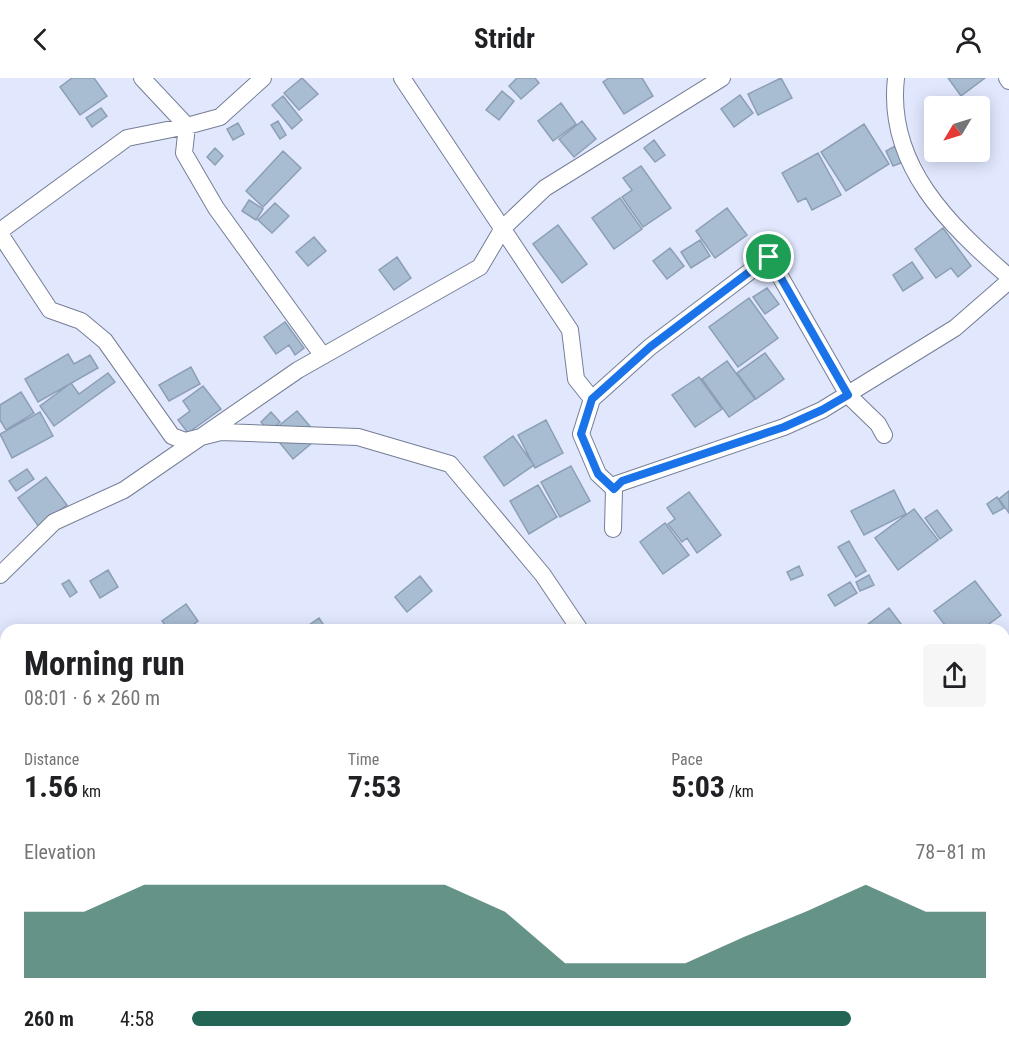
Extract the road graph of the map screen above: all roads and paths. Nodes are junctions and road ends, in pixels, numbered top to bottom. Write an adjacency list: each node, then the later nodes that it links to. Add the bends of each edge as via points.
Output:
1 (142, 78): 6 (street)
2 (264, 78): 6 (street, via 220,117)
3 (402, 78): 7 (street)
4 (722, 78): 7 (street, via 545,188)
5 (896, 78): 9 (street, via 894,99 901,144 922,184 943,214)
6 (187, 126): 8 (street, via 127,138); 10 (street, via 184,153 216,208)
7 (503, 228): 10 (street, via 480,267); 12 (street, via 570,330 576,379)
8 (0, 232): 14 (street, via 50,310 81,321 105,341 172,436 185,441)
9 (1009, 279): 11 (street, via 955,328)
10 (323, 356): 14 (street)
11 (848, 395): 12 (street, via 769,257 650,347); 13 (street); 15 (street, via 784,427 622,481)
12 (592, 399): 15 (street, via 581,434 598,474)
13 (884, 435)
14 (202, 436): 17 (street, via 124,490 54,522); 18 (street, via 221,432 358,437 450,464 543,575)
15 (614, 489): 16 (street)
16 (613, 529)
17 (0, 575)
18 (576, 624)

